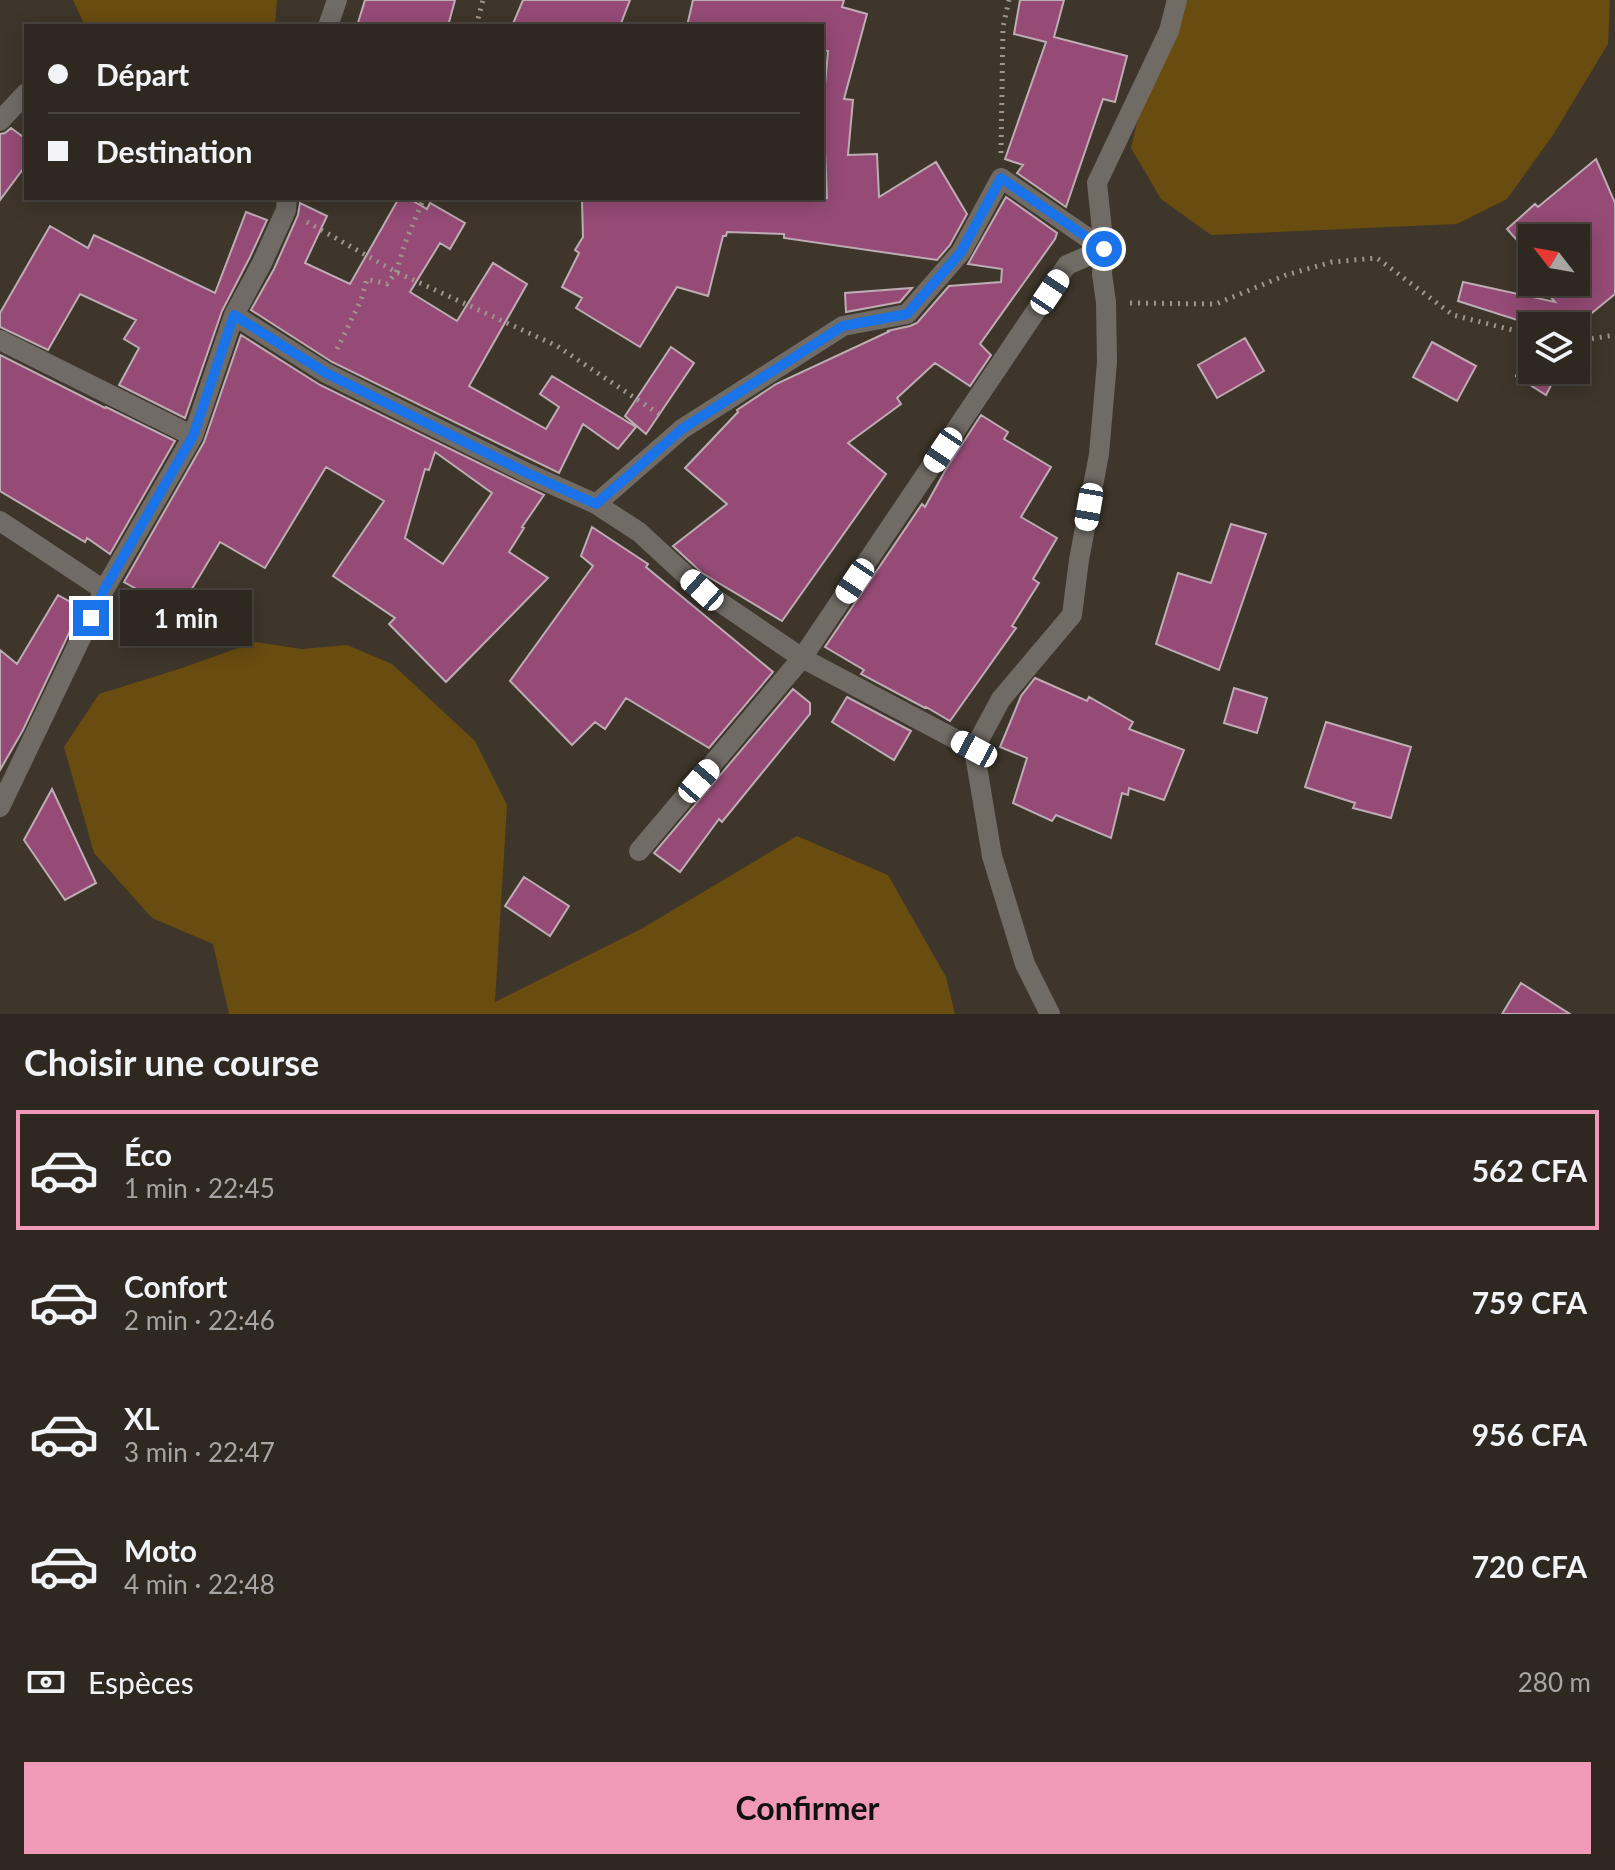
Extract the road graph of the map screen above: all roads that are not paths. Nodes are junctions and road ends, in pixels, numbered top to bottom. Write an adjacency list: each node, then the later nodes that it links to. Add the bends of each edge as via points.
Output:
1 (337, 0): 3 (street)
2 (1177, 0): 7 (street, via 1169,31 1097,183)
3 (329, 24)
4 (24, 95): 5 (street)
5 (0, 121)
6 (286, 204): 8 (street)
7 (1104, 249): 11 (street, via 1001,178 961,252 907,314 843,326 682,429); 14 (street, via 1067,265); 15 (street, via 1107,362 1099,454 1072,615 1001,699)
8 (234, 315): 10 (street); 11 (street, via 326,373)
9 (0, 340): 10 (street)
10 (193, 436): 13 (street)
11 (596, 504): 14 (street, via 639,532 702,590)
12 (0, 521): 13 (street)
13 (104, 590): 16 (street)
14 (802, 658): 15 (street); 18 (street)
15 (974, 749): 19 (street, via 992,856 1025,964)
16 (5, 784): 17 (street)
17 (0, 807)
18 (639, 851)
19 (1050, 1014)

